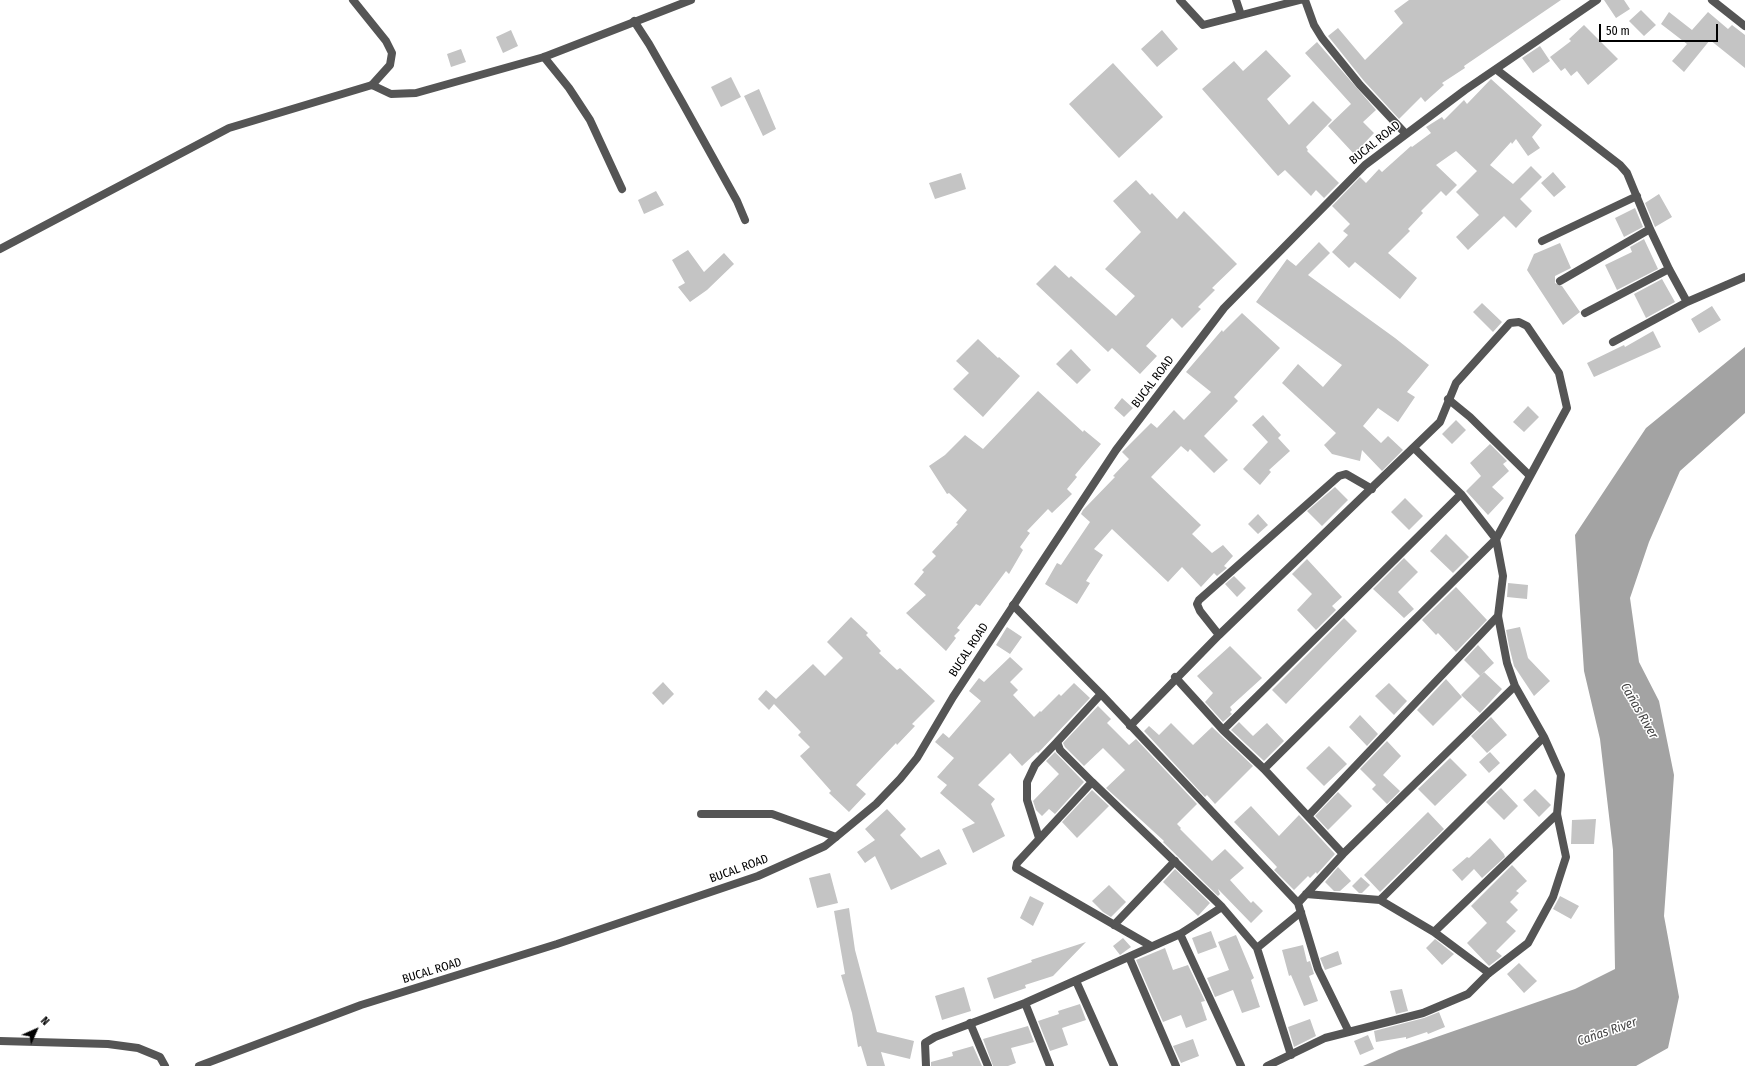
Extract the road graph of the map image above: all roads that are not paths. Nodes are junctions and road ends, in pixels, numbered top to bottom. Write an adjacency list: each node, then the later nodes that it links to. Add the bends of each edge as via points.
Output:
1 (353, 0): 14 (street, via 386,41 392,53 390,65)
2 (691, 0): 10 (street)
3 (1236, 0): 9 (street)
4 (1300, 0): 9 (street)
5 (1305, 0): 15 (street, via 1322,38 1360,85)
6 (1597, 0): 13 (street, BUCAL ROAD)
7 (1712, 0): 11 (street)
8 (1182, 1): 9 (street, via 1203,25)
9 (1241, 15)
10 (634, 21): 12 (street); 18 (street, via 686,109)
11 (1745, 26)
12 (544, 56): 14 (street, via 416,93 391,94); 16 (street, via 590,120)
13 (1497, 70): 15 (street, BUCAL ROAD); 17 (street, via 1620,165 1627,173)
14 (372, 85): 21 (street, via 229,128)
15 (1405, 133): 34 (street, BUCAL ROAD, via 1365,165 1224,308 1116,450)
16 (622, 189)
17 (1637, 196): 19 (street); 20 (street)
18 (745, 220)
19 (1650, 229): 22 (street); 24 (street)
20 (1542, 241)
21 (0, 249)
22 (1669, 269): 25 (street); 26 (street)
23 (1745, 277): 25 (street)
24 (1560, 281)
25 (1687, 302): 27 (street)
26 (1585, 313)
27 (1613, 342)
28 (1448, 399): 29 (street, via 1440,422); 30 (street); 30 (street, via 1456,383 1510,323 1519,322 1526,326 1559,372 1567,408)
29 (1414, 448): 31 (street); 32 (street)
30 (1530, 476): 33 (street)
31 (1372, 489): 36 (street); 36 (street, via 1346,474 1339,476 1199,600 1197,604 1200,611)
32 (1461, 494): 33 (street); 41 (street)
33 (1496, 539): 35 (street, via 1503,576); 44 (street)
34 (1013, 605): 39 (street); 49 (street, BUCAL ROAD, via 917,758 876,804)
35 (1498, 616): 38 (street, via 1507,663); 48 (street)
36 (1219, 635): 37 (street)
37 (1176, 677): 40 (street); 41 (street)
38 (1515, 686): 42 (street); 51 (street)
39 (1101, 694): 40 (street); 43 (street)
40 (1130, 726): 55 (street)
41 (1223, 730): 44 (street)
42 (1544, 737): 47 (street, via 1561,775); 54 (street)
43 (1057, 742): 45 (street, via 1060,750); 50 (street, via 1035,765 1026,782 1027,800)
44 (1264, 768): 48 (street)
45 (1092, 782): 50 (street); 52 (street)
46 (701, 814): 49 (street, via 772,814)
47 (1557, 814): 59 (street); 64 (street, via 1566,857 1553,897 1528,943)
48 (1309, 815): 51 (street)
49 (836, 837): 72 (street, BUCAL ROAD, via 825,846 758,876 557,944 361,1005)
50 (1039, 838): 58 (street, via 1016,863 1016,868)
51 (1343, 854): 53 (street)
52 (1175, 861): 56 (street); 58 (street)
53 (1306, 894): 54 (street); 55 (street)
54 (1380, 900): 59 (street)
55 (1298, 903): 57 (street)
56 (1222, 907): 60 (street); 62 (street)
57 (1301, 912): 62 (street); 68 (street, via 1318,969)
58 (1114, 925): 61 (street)
59 (1434, 932): 64 (street)
60 (1180, 934): 61 (street); 78 (street)
61 (1151, 946): 63 (street)
62 (1257, 948): 70 (street)
63 (1129, 957): 65 (street); 77 (street)
64 (1489, 973): 68 (street, via 1468,994 1424,1014)
65 (1076, 981): 66 (street); 76 (street)
66 (1025, 1003): 67 (street); 75 (street)
67 (970, 1023): 73 (street, via 935,1037 925,1044); 74 (street)
68 (1349, 1032): 70 (street, via 1325,1038)
69 (0, 1041): 71 (street, via 108,1044 138,1048 160,1057)
70 (1291, 1055): 79 (street)
71 (166, 1066)
72 (199, 1066)
73 (926, 1066)
74 (988, 1066)
75 (1050, 1066)
76 (1114, 1066)
77 (1176, 1066)
78 (1241, 1066)
79 (1267, 1066)

